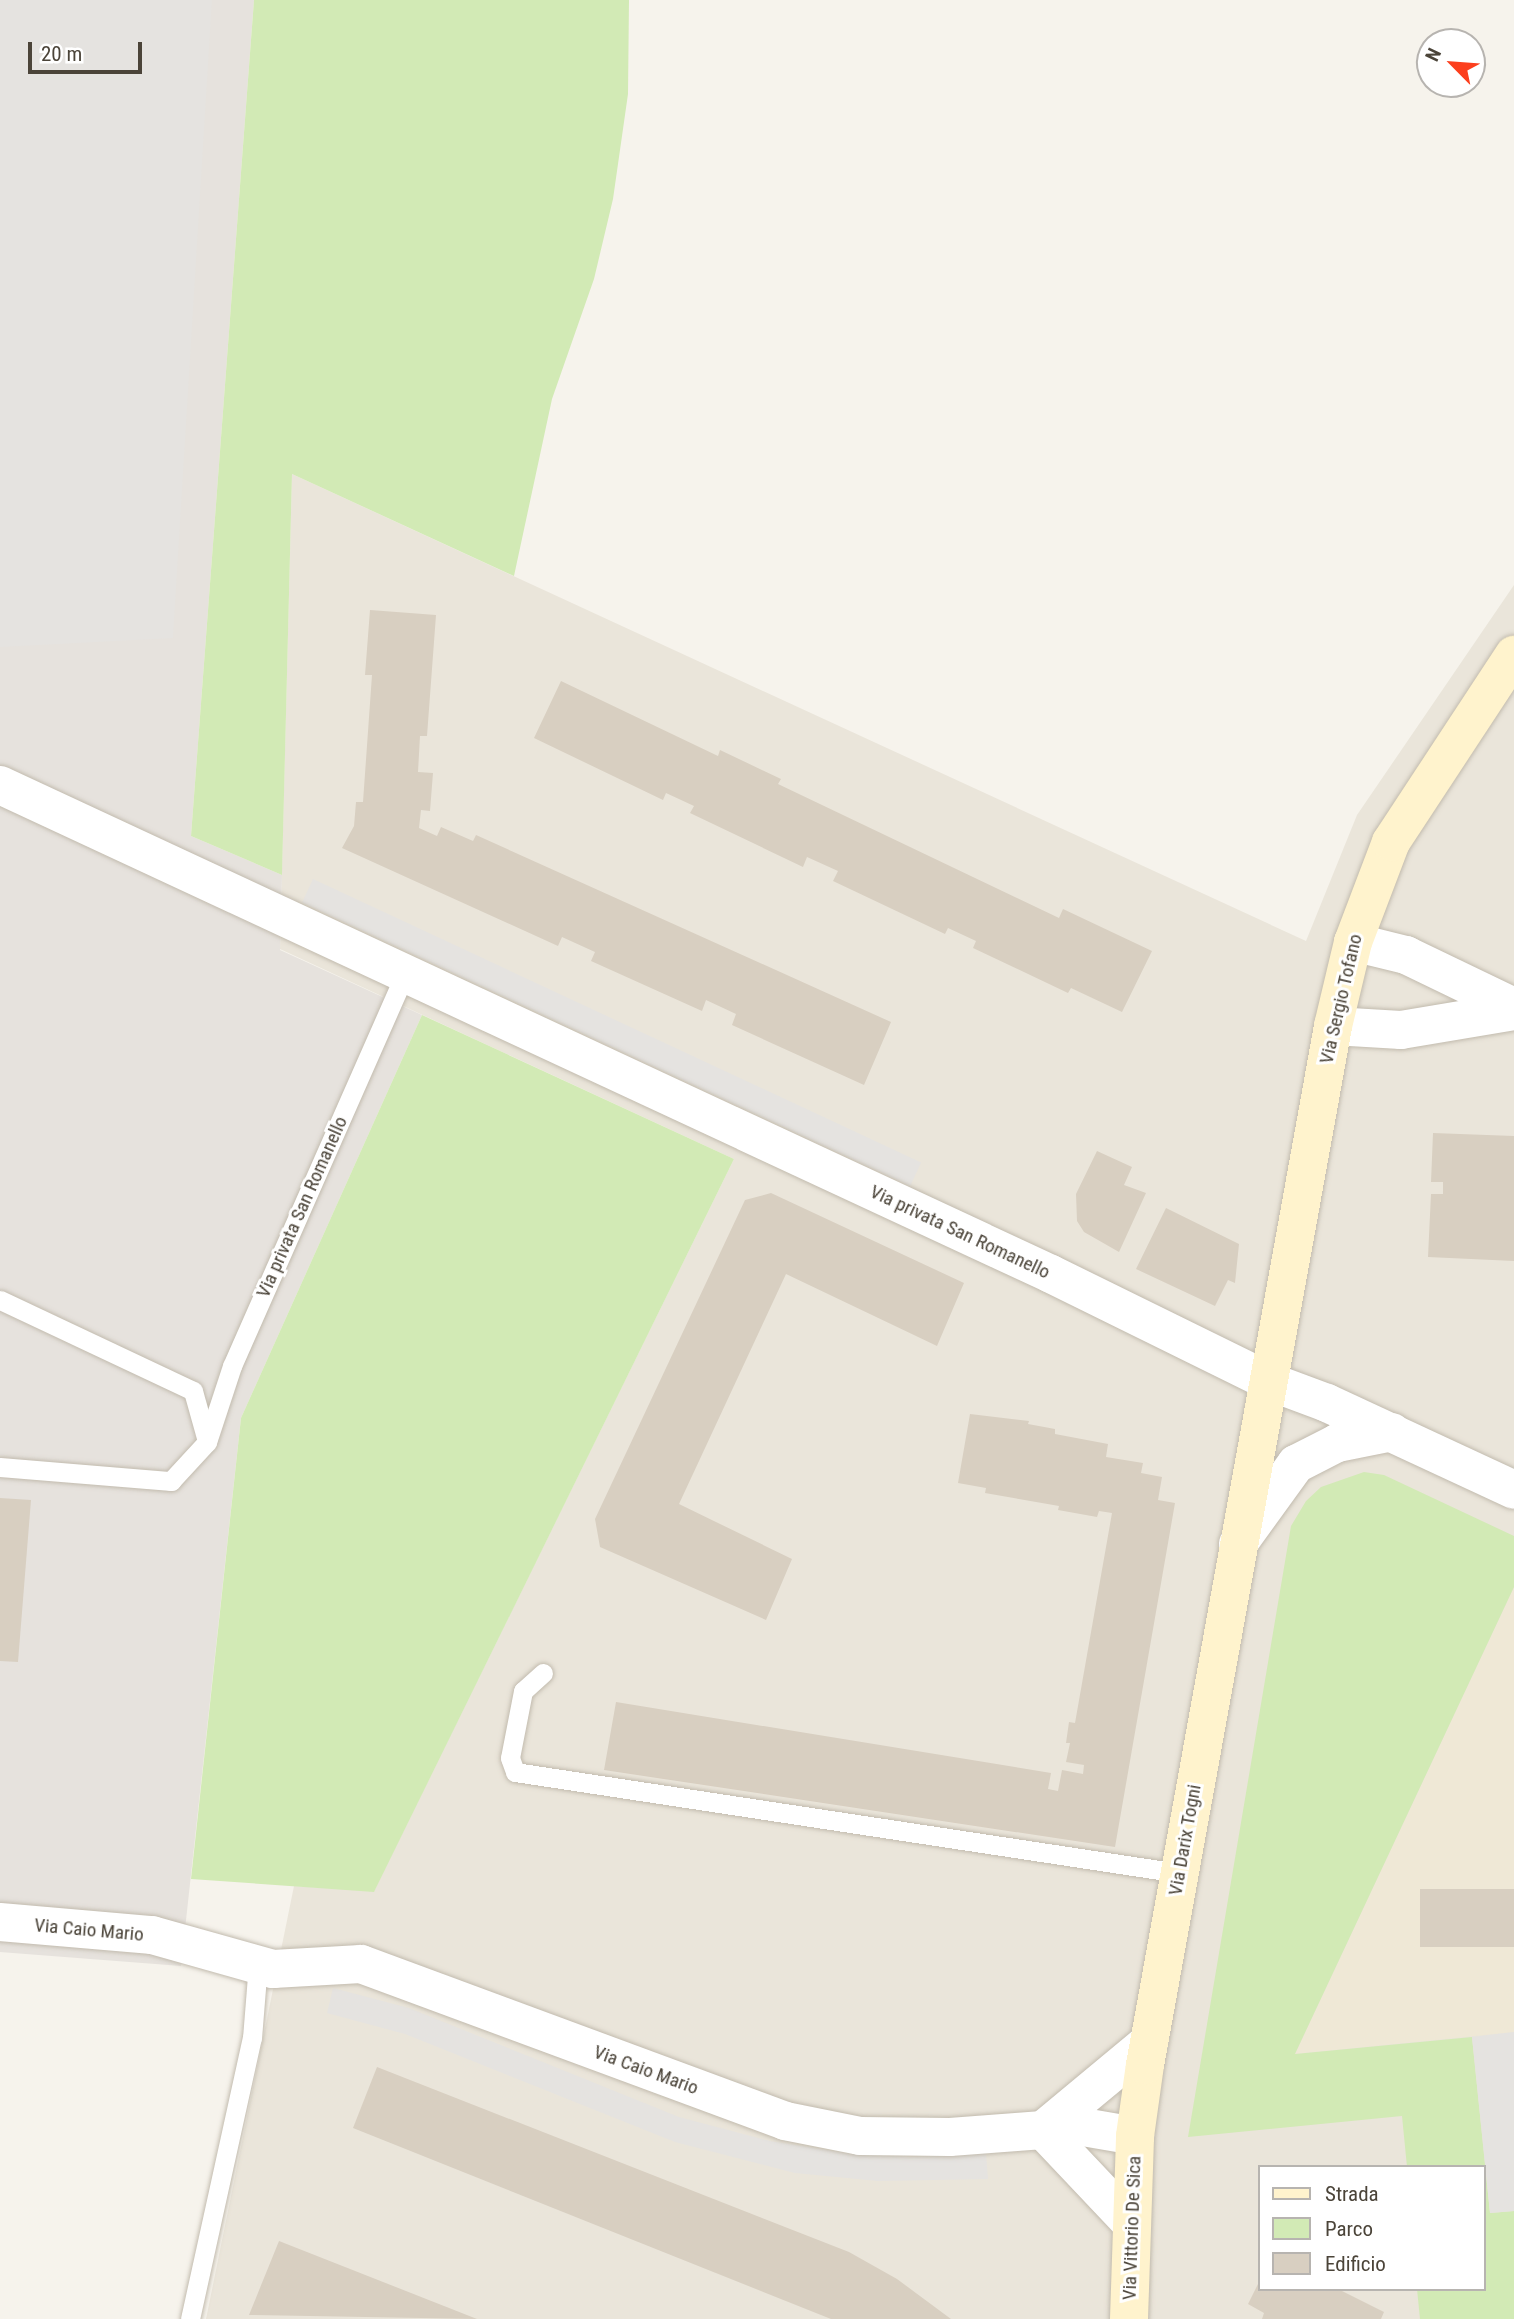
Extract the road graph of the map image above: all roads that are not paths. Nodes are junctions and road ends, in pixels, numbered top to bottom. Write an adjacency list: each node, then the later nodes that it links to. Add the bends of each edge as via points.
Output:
1 (1514, 655): 3 (street, Via Sergio Tofano, via 1391,842)
2 (0, 785): 4 (street, Via privata San Romanello)
3 (1353, 942): 5 (street, via 1406,955); 6 (street, Via Sergio Tofano)
4 (405, 974): 8 (street, Via privata San Romanello, via 1051,1274); 10 (lane, Via privata San Romanello, via 232,1367)
5 (1514, 1009): 6 (street, via 1401,1030)
6 (1333, 1026): 8 (street, Via Sergio Tofano)
7 (0, 1300): 10 (lane, via 193,1391)
8 (1268, 1381): 9 (street, Via privata San Romanello); 13 (street, Via Darix Togni)
9 (1392, 1432): 12 (street, Via privata San Romanello); 13 (street, Via Darix Togni, via 1337,1443 1296,1464)
10 (207, 1442): 11 (lane, Via privata San Romanello, via 171,1481)
11 (0, 1467)
12 (1514, 1490)
13 (1238, 1544): 15 (street, Via Darix Togni)
14 (543, 1673): 15 (lane, via 523,1691 510,1758 515,1772)
15 (1180, 1873): 18 (street, Via Darix Togni)
16 (0, 1922): 17 (street, Via Caio Mario, via 152,1935)
17 (258, 1964): 19 (street, Via Caio Mario, via 273,1969 361,1964 810,2126 860,2136 950,2137); 22 (lane, via 252,2038)
18 (1149, 2042): 19 (street); 20 (street, Via Darix Togni)
19 (1043, 2130): 20 (street, Via Caio Mario, via 1083,2127); 21 (street)
20 (1135, 2136): 21 (street, Via Vittorio De Sica)
21 (1131, 2223): 23 (street, Via Vittorio De Sica)
22 (190, 2319)
23 (1129, 2319)

